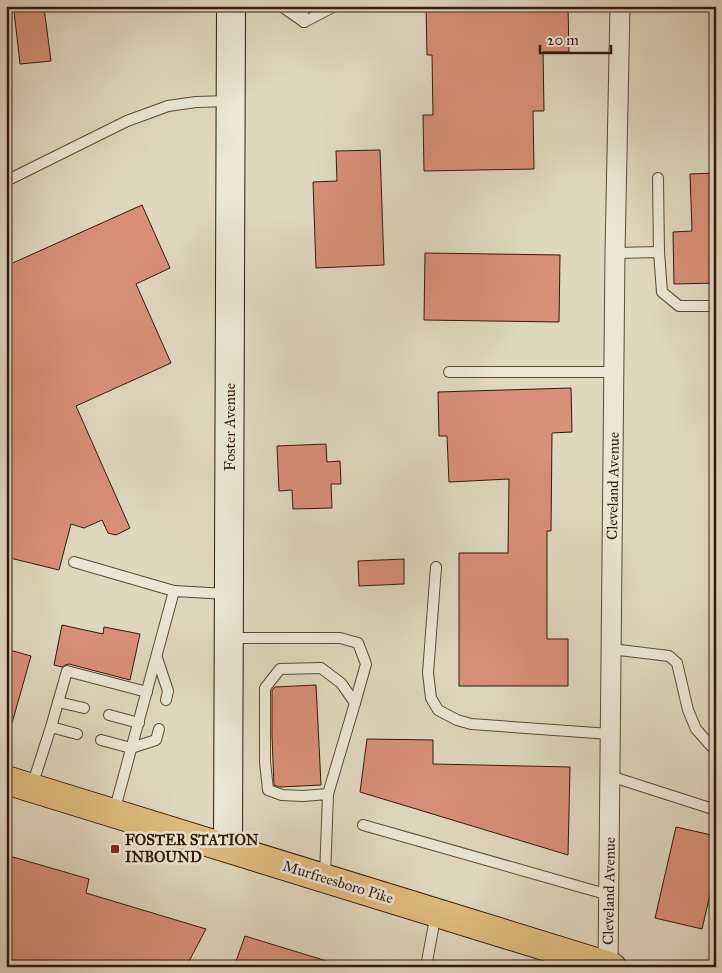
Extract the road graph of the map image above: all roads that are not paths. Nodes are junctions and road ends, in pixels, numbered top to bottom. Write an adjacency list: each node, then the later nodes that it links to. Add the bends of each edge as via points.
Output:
1 (231, 6): 7 (main road, Foster Avenue)
2 (281, 6): 6 (lane)
3 (302, 6): 6 (lane)
4 (334, 6): 6 (lane)
5 (620, 6): 11 (street, Cleveland Avenue)
6 (304, 22)
7 (231, 101): 9 (lane, via 168,106 127,120); 18 (main road, Foster Avenue)
8 (658, 178): 10 (lane)
9 (6, 181)
10 (659, 252): 11 (lane); 12 (lane, via 662,292 679,306)
11 (615, 253): 14 (street, Cleveland Avenue)
12 (716, 306)
13 (449, 372): 14 (lane)
14 (614, 372): 20 (street, Cleveland Avenue)
15 (74, 562): 17 (lane)
16 (436, 567): 32 (lane, via 428,673 431,698 438,710 471,724)
17 (174, 591): 18 (lane); 21 (lane)
18 (229, 594): 19 (main road, Foster Avenue)
19 (229, 638): 25 (lane, via 340,638 358,643 366,664); 42 (main road, Foster Avenue)
20 (611, 649): 32 (street, Cleveland Avenue); 34 (lane, via 669,656 677,663 696,729)
21 (157, 658): 22 (lane); 23 (lane, via 168,690)
22 (147, 692): 24 (lane, via 67,671); 28 (lane)
23 (166, 700)
24 (58, 702): 26 (lane); 29 (lane)
25 (355, 703): 38 (lane); 38 (lane, via 341,683 321,668 280,669 265,688 268,790 282,795)
26 (84, 708)
27 (108, 715): 28 (lane)
28 (139, 723): 35 (lane)
29 (51, 727): 31 (lane); 37 (lane)
30 (159, 729): 35 (lane, via 156,740)
31 (77, 734)
32 (610, 734): 36 (street, Cleveland Avenue)
33 (101, 740): 35 (lane)
34 (716, 747)
35 (131, 748): 40 (lane)
36 (610, 776): 39 (lane); 44 (street, Cleveland Avenue)
37 (19, 784): 40 (main road, Murfreesboro Pike)
38 (328, 794): 43 (lane)
39 (716, 810)
40 (114, 813): 42 (main road, Murfreesboro Pike)
41 (363, 825): 44 (lane)
42 (228, 847): 43 (main road, Murfreesboro Pike)
43 (325, 878): 45 (main road, Murfreesboro Pike)
44 (609, 895): 47 (street, Cleveland Avenue)
45 (436, 912): 47 (main road, Murfreesboro Pike); 48 (lane)
46 (716, 962): 49 (lane)
47 (610, 966)
48 (426, 967)
49 (714, 967)

